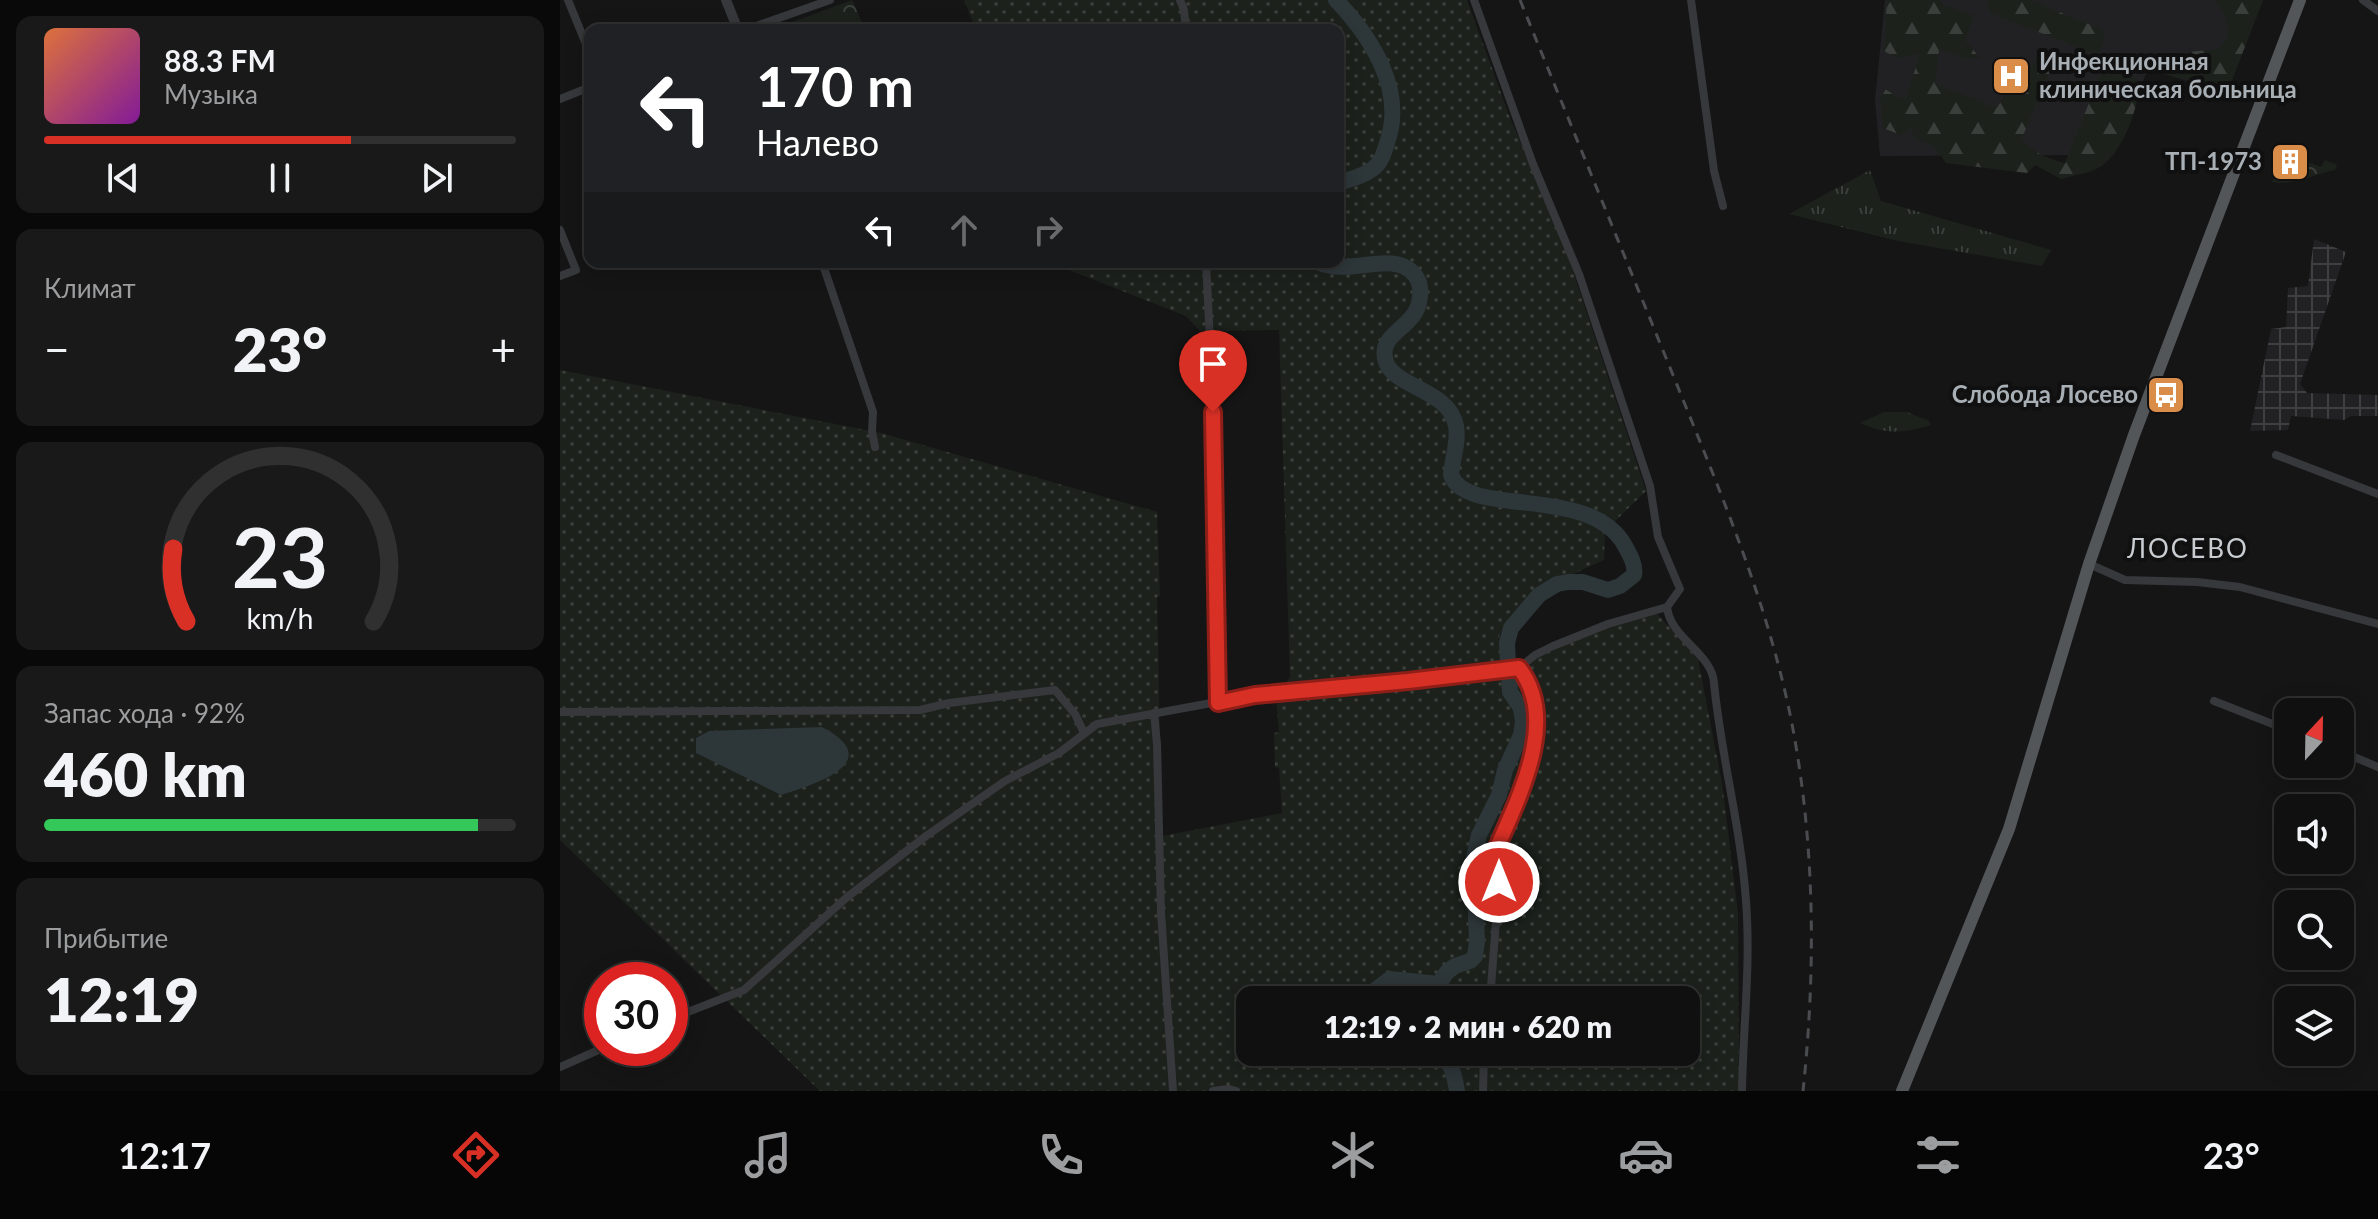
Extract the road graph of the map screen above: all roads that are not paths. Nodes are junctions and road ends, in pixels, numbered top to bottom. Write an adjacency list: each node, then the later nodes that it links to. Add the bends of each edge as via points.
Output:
1 (568, 0): 13 (street)
2 (726, 0): 10 (street)
3 (830, 0): 11 (street)
4 (1180, 0): 12 (street)
5 (1474, 0): 25 (street, via 1533,164 1571,251 1650,486 1658,537 1680,589)
6 (1691, 0): 16 (street)
7 (2363, 0): 9 (street)
8 (2298, 3): 24 (main road)
9 (2378, 11)
10 (736, 24)
11 (762, 24)
12 (1185, 24)
13 (584, 39)
14 (584, 89): 15 (street)
15 (560, 99)
16 (1723, 206)
17 (560, 230): 20 (street, via 576,270)
18 (824, 268): 21 (street, via 873,412)
19 (1206, 268): 29 (street, via 1215,440)
20 (560, 276)
21 (875, 447)
22 (2276, 455): 23 (street)
23 (2378, 494)
24 (2089, 564): 26 (street, via 2125,580 2260,591); 46 (main road, via 2009,829)
25 (1667, 607): 27 (street, via 1553,646); 45 (street, via 1670,621 1715,680 1746,902)
26 (2378, 624)
27 (1519, 668): 29 (street); 36 (street, via 1534,698 1535,739 1494,858 1499,882)
28 (2214, 701): 32 (street)
29 (1218, 703): 31 (street)
30 (560, 712): 33 (street, via 920,710 1055,690)
31 (1154, 713): 33 (street, via 1097,724); 41 (street)
32 (2274, 725)
33 (1084, 733): 37 (street, via 1059,753 997,786 862,884 744,990)
34 (2354, 757): 35 (street)
35 (2378, 767)
36 (1491, 986)
37 (688, 1013)
38 (584, 1056): 40 (street)
39 (1484, 1066): 44 (street)
40 (560, 1067)
41 (1173, 1091)
42 (1213, 1091): 43 (street)
43 (1236, 1091)
44 (1483, 1091)
45 (1742, 1091)
46 (1902, 1091)

